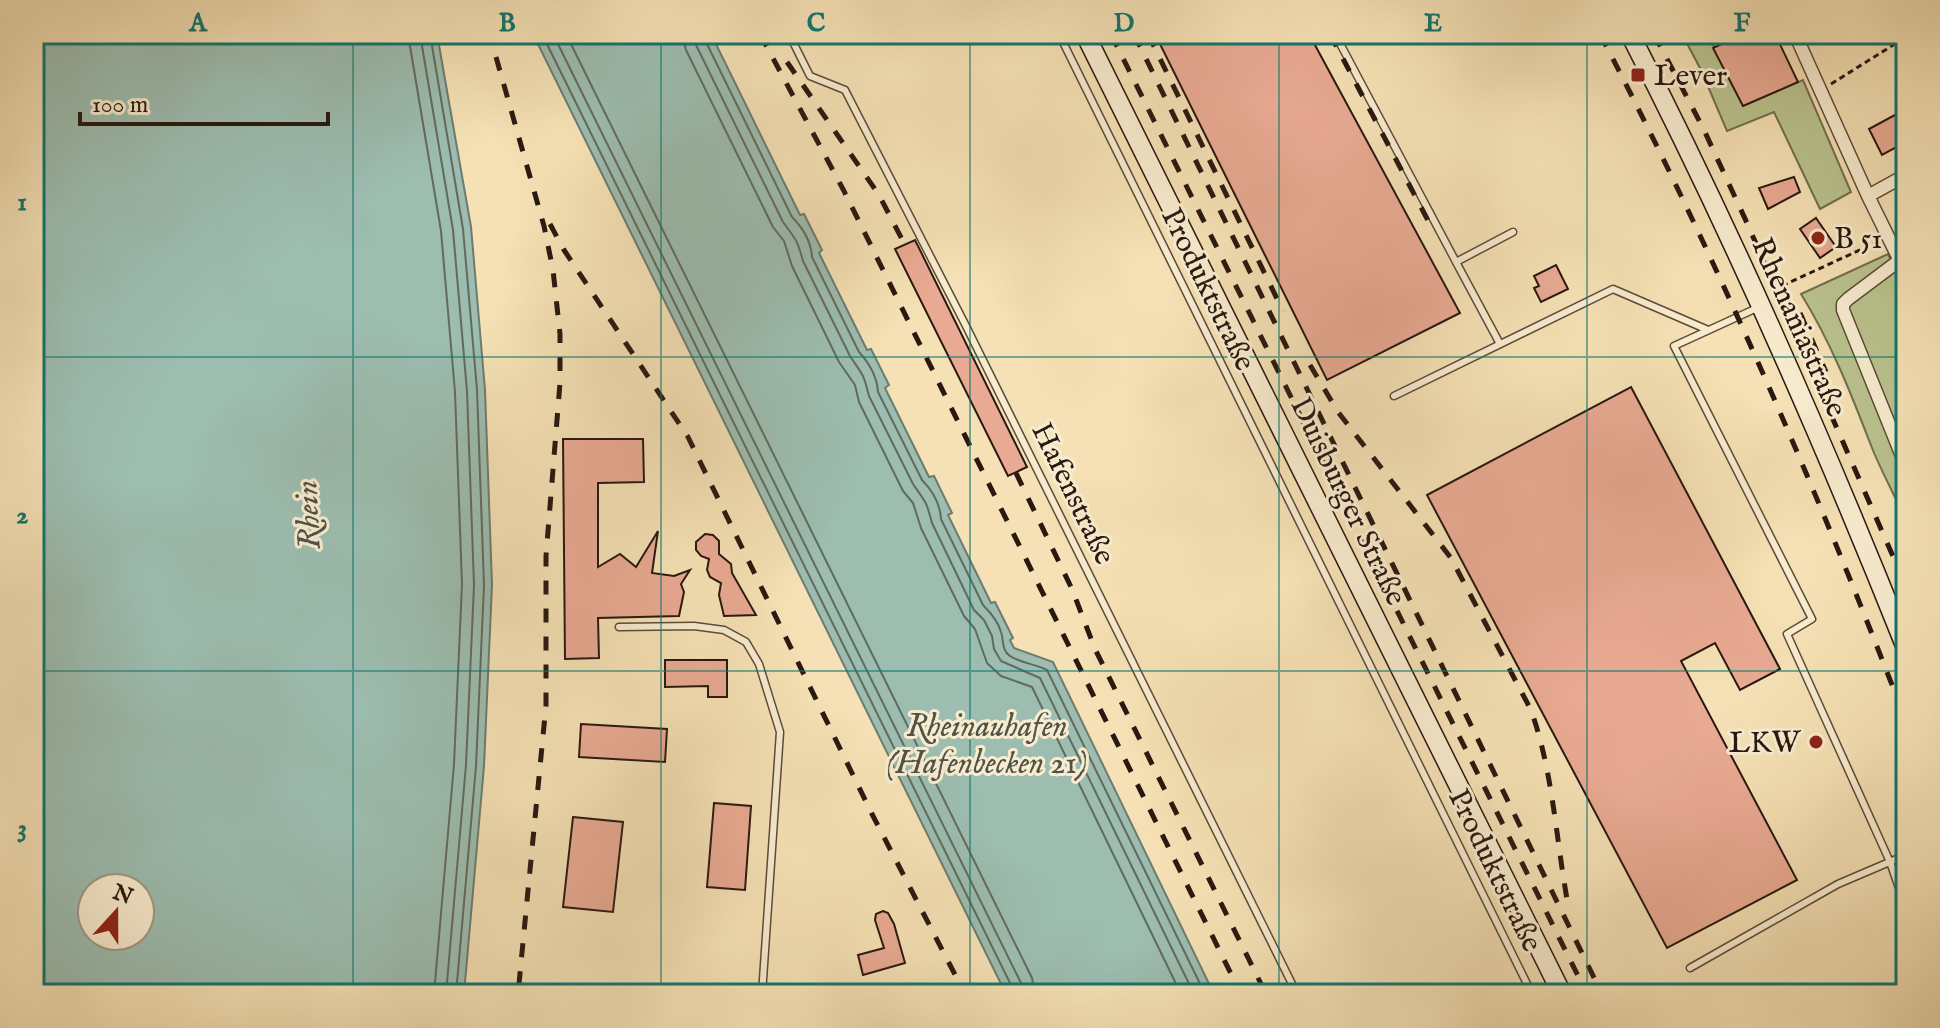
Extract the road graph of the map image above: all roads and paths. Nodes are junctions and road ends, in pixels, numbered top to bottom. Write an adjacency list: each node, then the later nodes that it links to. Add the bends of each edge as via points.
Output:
1 (789, 34): 28 (lane, Hafenstraße, via 810,76 845,90)
2 (1059, 34): 29 (lane, Produktstraße)
3 (1085, 34): 30 (street, Duisburger Straße)
4 (1335, 34): 14 (lane)
5 (1630, 34): 16 (street, Rhenaniastraße)
6 (1795, 34): 10 (street)
7 (1906, 37): 8 (path)
8 (1844, 77)
9 (1906, 175): 10 (street)
10 (1868, 196): 12 (street)
11 (1513, 232): 14 (lane)
12 (1889, 236): 13 (street); 16 (path)
13 (1901, 251): 15 (street); 20 (street, via 1843,304 1843,310)
14 (1456, 262): 18 (lane)
15 (1906, 273)
16 (1765, 299): 17 (lane); 22 (street, Rhenaniastraße)
17 (1708, 330): 18 (lane, via 1613,289); 24 (lane, via 1674,346 1812,619 1787,634)
18 (1500, 344): 19 (lane)
19 (1394, 396)
20 (1906, 466)
21 (619, 627): 27 (lane, via 724,630 746,642 759,664 780,732)
22 (1906, 648)
23 (1906, 855): 24 (lane)
24 (1890, 862): 25 (lane); 26 (lane, via 1838,884)
25 (1906, 908)
26 (1690, 968)
27 (762, 994)
28 (1297, 994)
29 (1532, 994)
30 (1562, 994)

